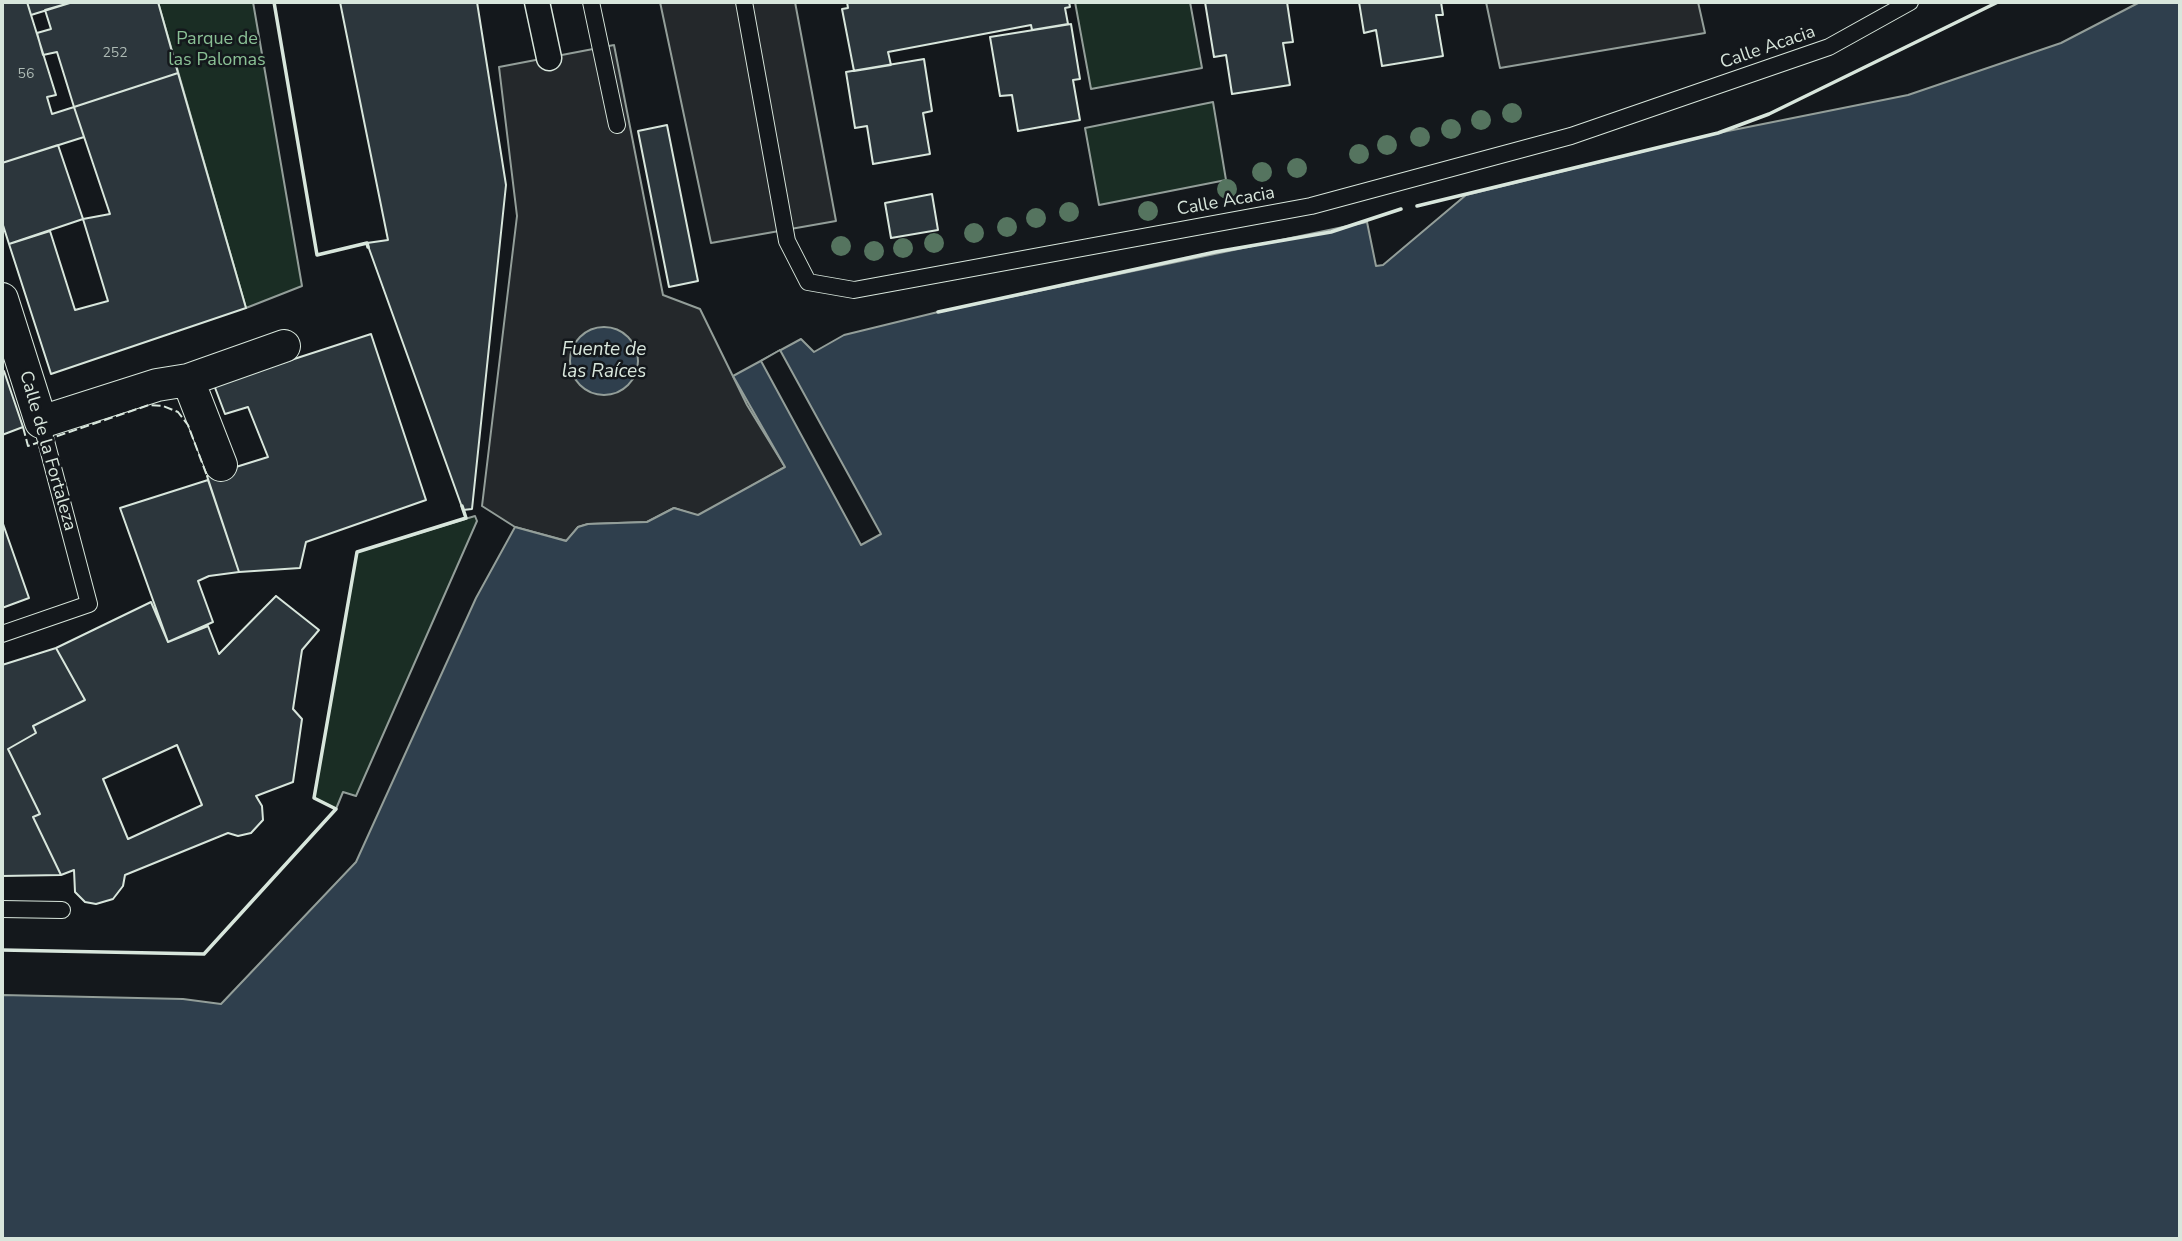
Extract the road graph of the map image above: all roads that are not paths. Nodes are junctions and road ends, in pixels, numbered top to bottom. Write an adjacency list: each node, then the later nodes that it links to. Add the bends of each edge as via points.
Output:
1 (537, 2): 5 (street)
2 (591, 2): 6 (lane)
3 (744, 2): 4 (lane, Calle Acacia, via 787,241 808,282 854,290 1311,206 1532,146 1829,47)
4 (1910, 2)
5 (549, 58)
6 (617, 125)
7 (2, 299): 10 (street, Calle de la Fortaleza)
8 (284, 346): 9 (street)
9 (188, 380): 10 (street, via 157,385); 11 (street)
10 (41, 422): 12 (lane, Calle de la Fortaleza, via 89,604)
11 (221, 465)
12 (2, 634)
13 (2, 909): 14 (lane)
14 (62, 910)

